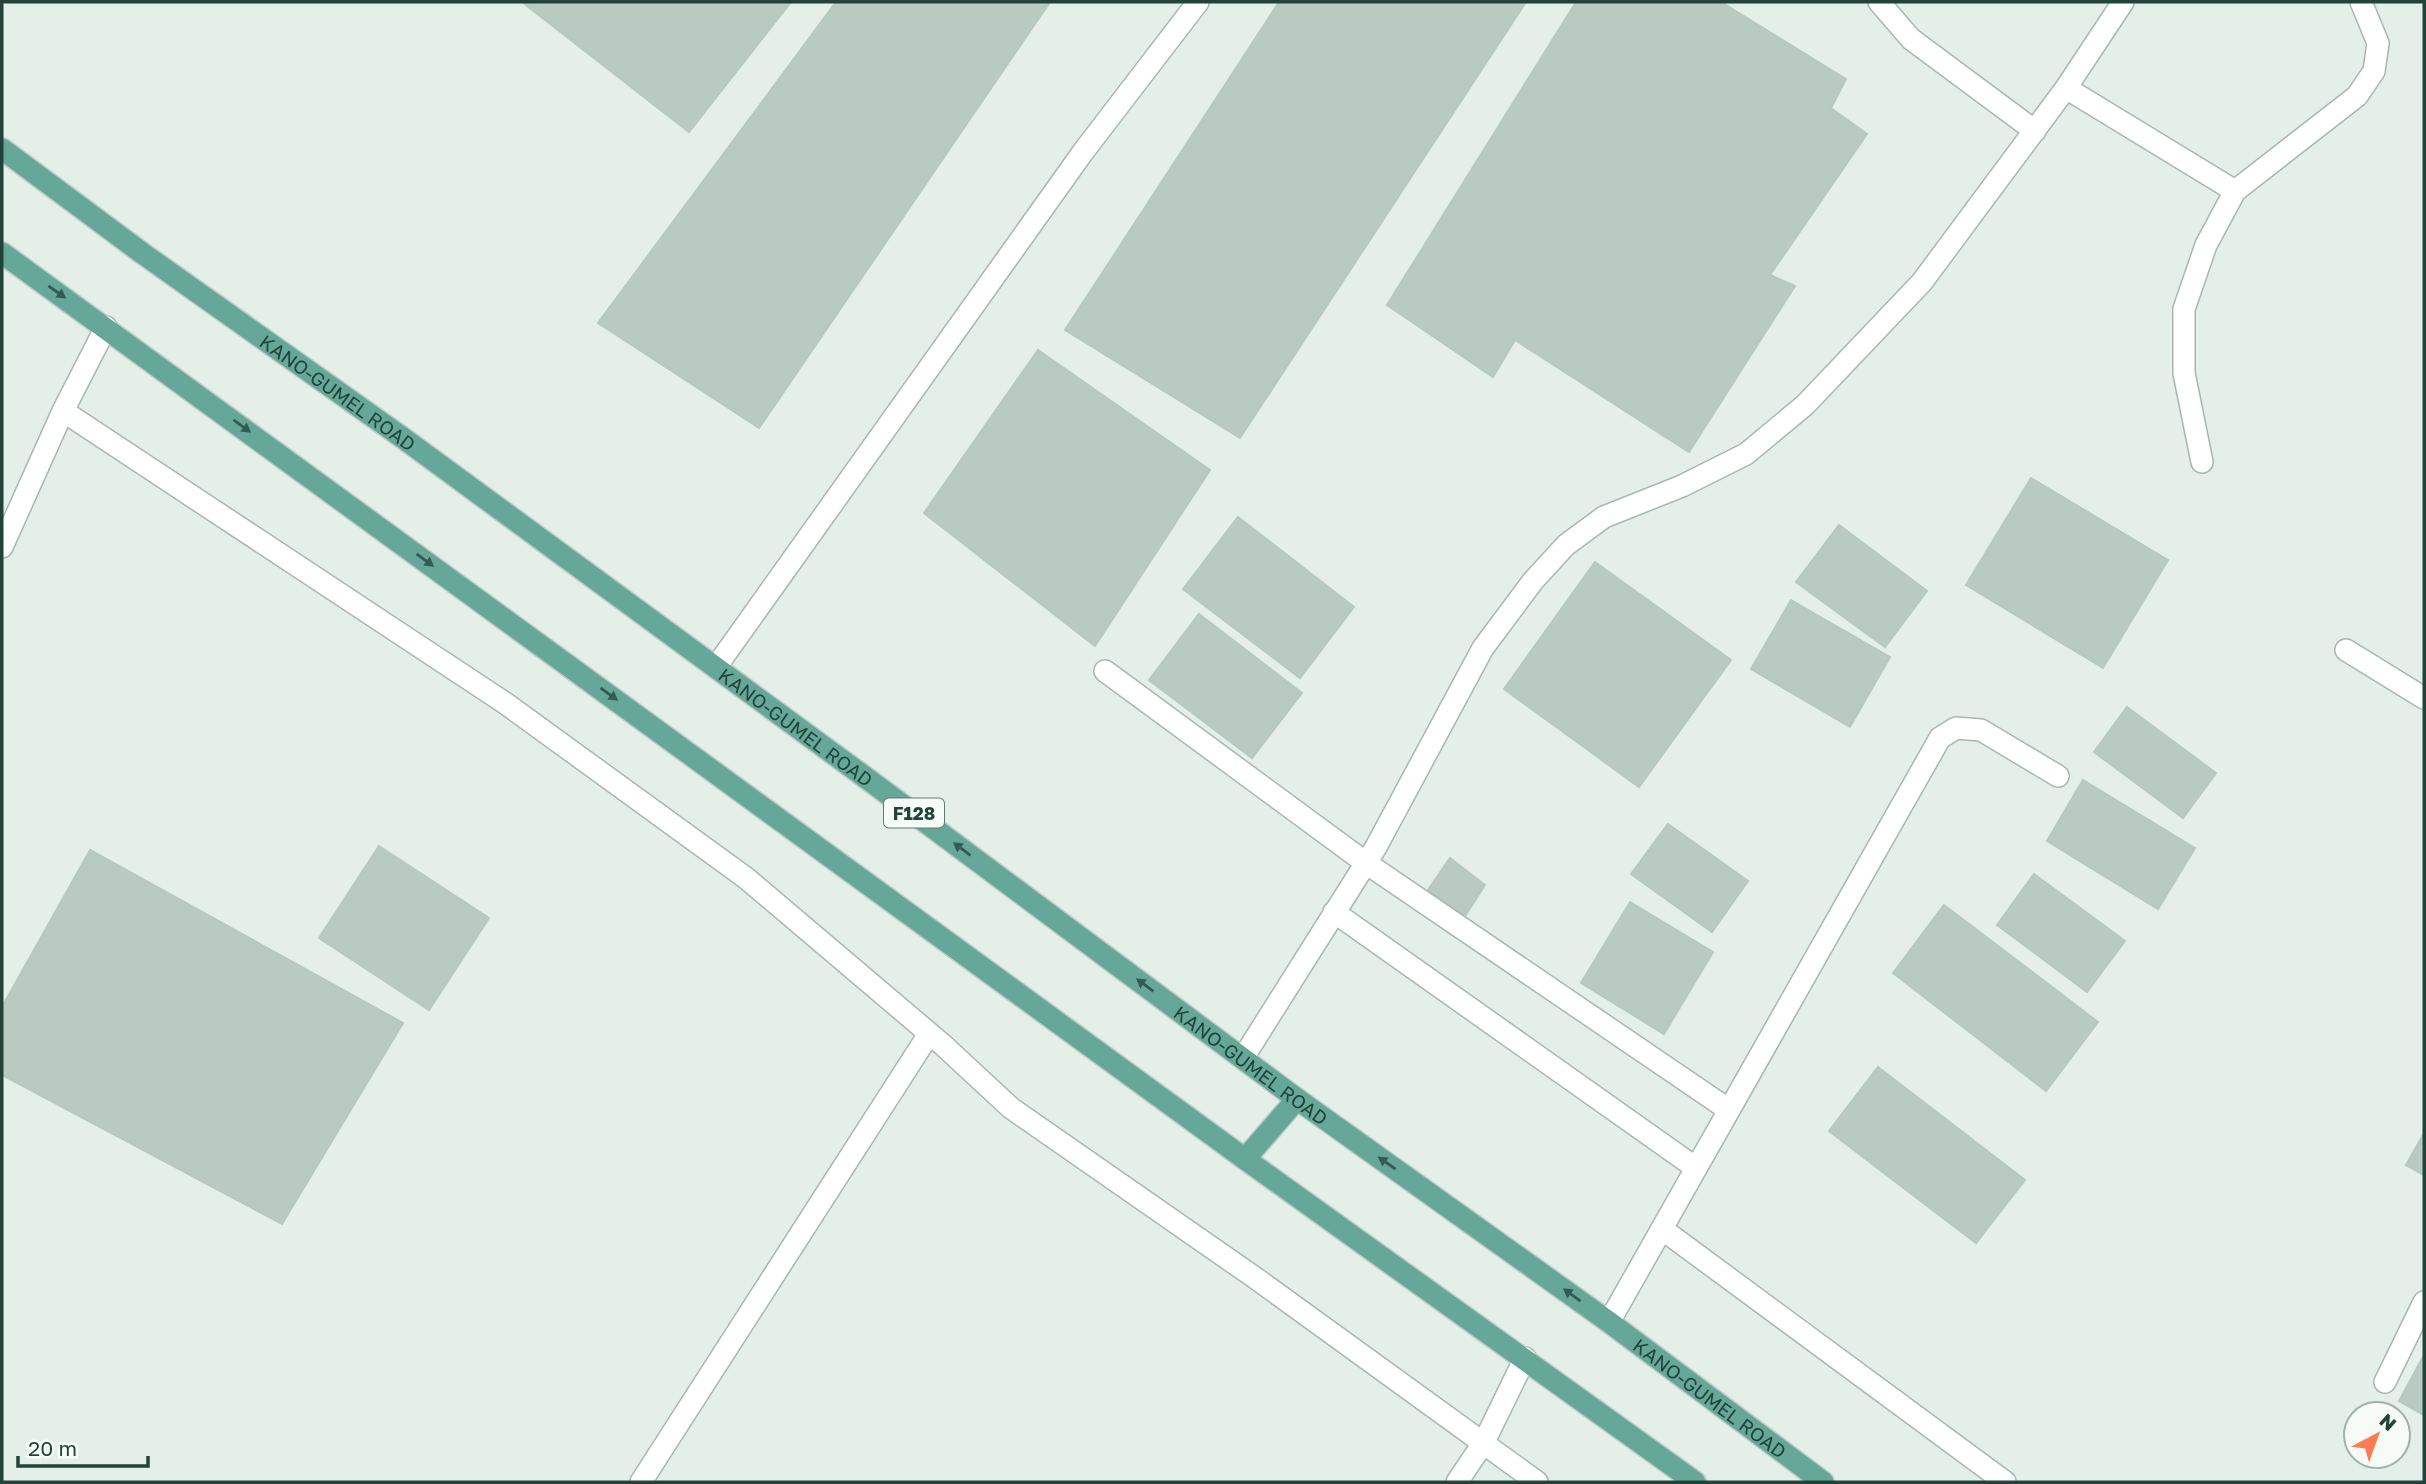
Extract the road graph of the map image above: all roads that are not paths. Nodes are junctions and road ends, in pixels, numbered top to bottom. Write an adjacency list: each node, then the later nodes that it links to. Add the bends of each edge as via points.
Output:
1 (1198, 2): 15 (street, via 1083,152)
2 (1879, 2): 6 (street, via 1911,38)
3 (2123, 2): 5 (street)
4 (2361, 2): 8 (street, via 2378,43 2374,71 2357,96)
5 (2066, 88): 6 (street); 8 (street)
6 (2035, 131): 19 (street, via 1922,282 1804,405 1746,454 1604,517 1566,545 1541,572 1483,648)
7 (2, 149): 15 (main road, KANO-GUMEL ROAD / F128)
8 (2235, 191): 12 (street, via 2206,245 2184,309 2184,373)
9 (2, 253): 10 (main road, one-way to 10)
10 (106, 327): 11 (street); 25 (main road, one-way to 25)
11 (63, 411): 13 (street); 21 (street, via 505,703 746,878)
12 (2202, 462)
13 (2, 547)
14 (2346, 650): 17 (street)
15 (716, 667): 22 (main road, KANO-GUMEL ROAD / F128, one-way to 15)
16 (1105, 671): 19 (street)
17 (2424, 698)
18 (2059, 776): 24 (street, via 1982,730 1956,728 1940,738)
19 (1366, 863): 20 (street); 24 (street)
20 (1334, 912): 22 (street); 26 (street)
21 (929, 1034): 32 (street, via 1011,1108); 33 (street)
22 (1243, 1058): 23 (main road, KANO-GUMEL ROAD / F128)
23 (1297, 1099): 25 (main road); 29 (main road, KANO-GUMEL ROAD / F128, one-way to 23)
24 (1729, 1110): 26 (street)
25 (1245, 1159): 30 (main road)
26 (1696, 1168): 27 (street)
27 (1662, 1229): 29 (street); 38 (street)
28 (2424, 1302): 31 (street)
29 (1609, 1322): 37 (main road, KANO-GUMEL ROAD / F128)
30 (1525, 1358): 32 (street); 36 (main road)
31 (2385, 1382)
32 (1484, 1442): 34 (street); 35 (street)
33 (641, 1482)
34 (1457, 1482)
35 (1537, 1482)
36 (1695, 1482)
37 (1824, 1482)
38 (2006, 1482)

